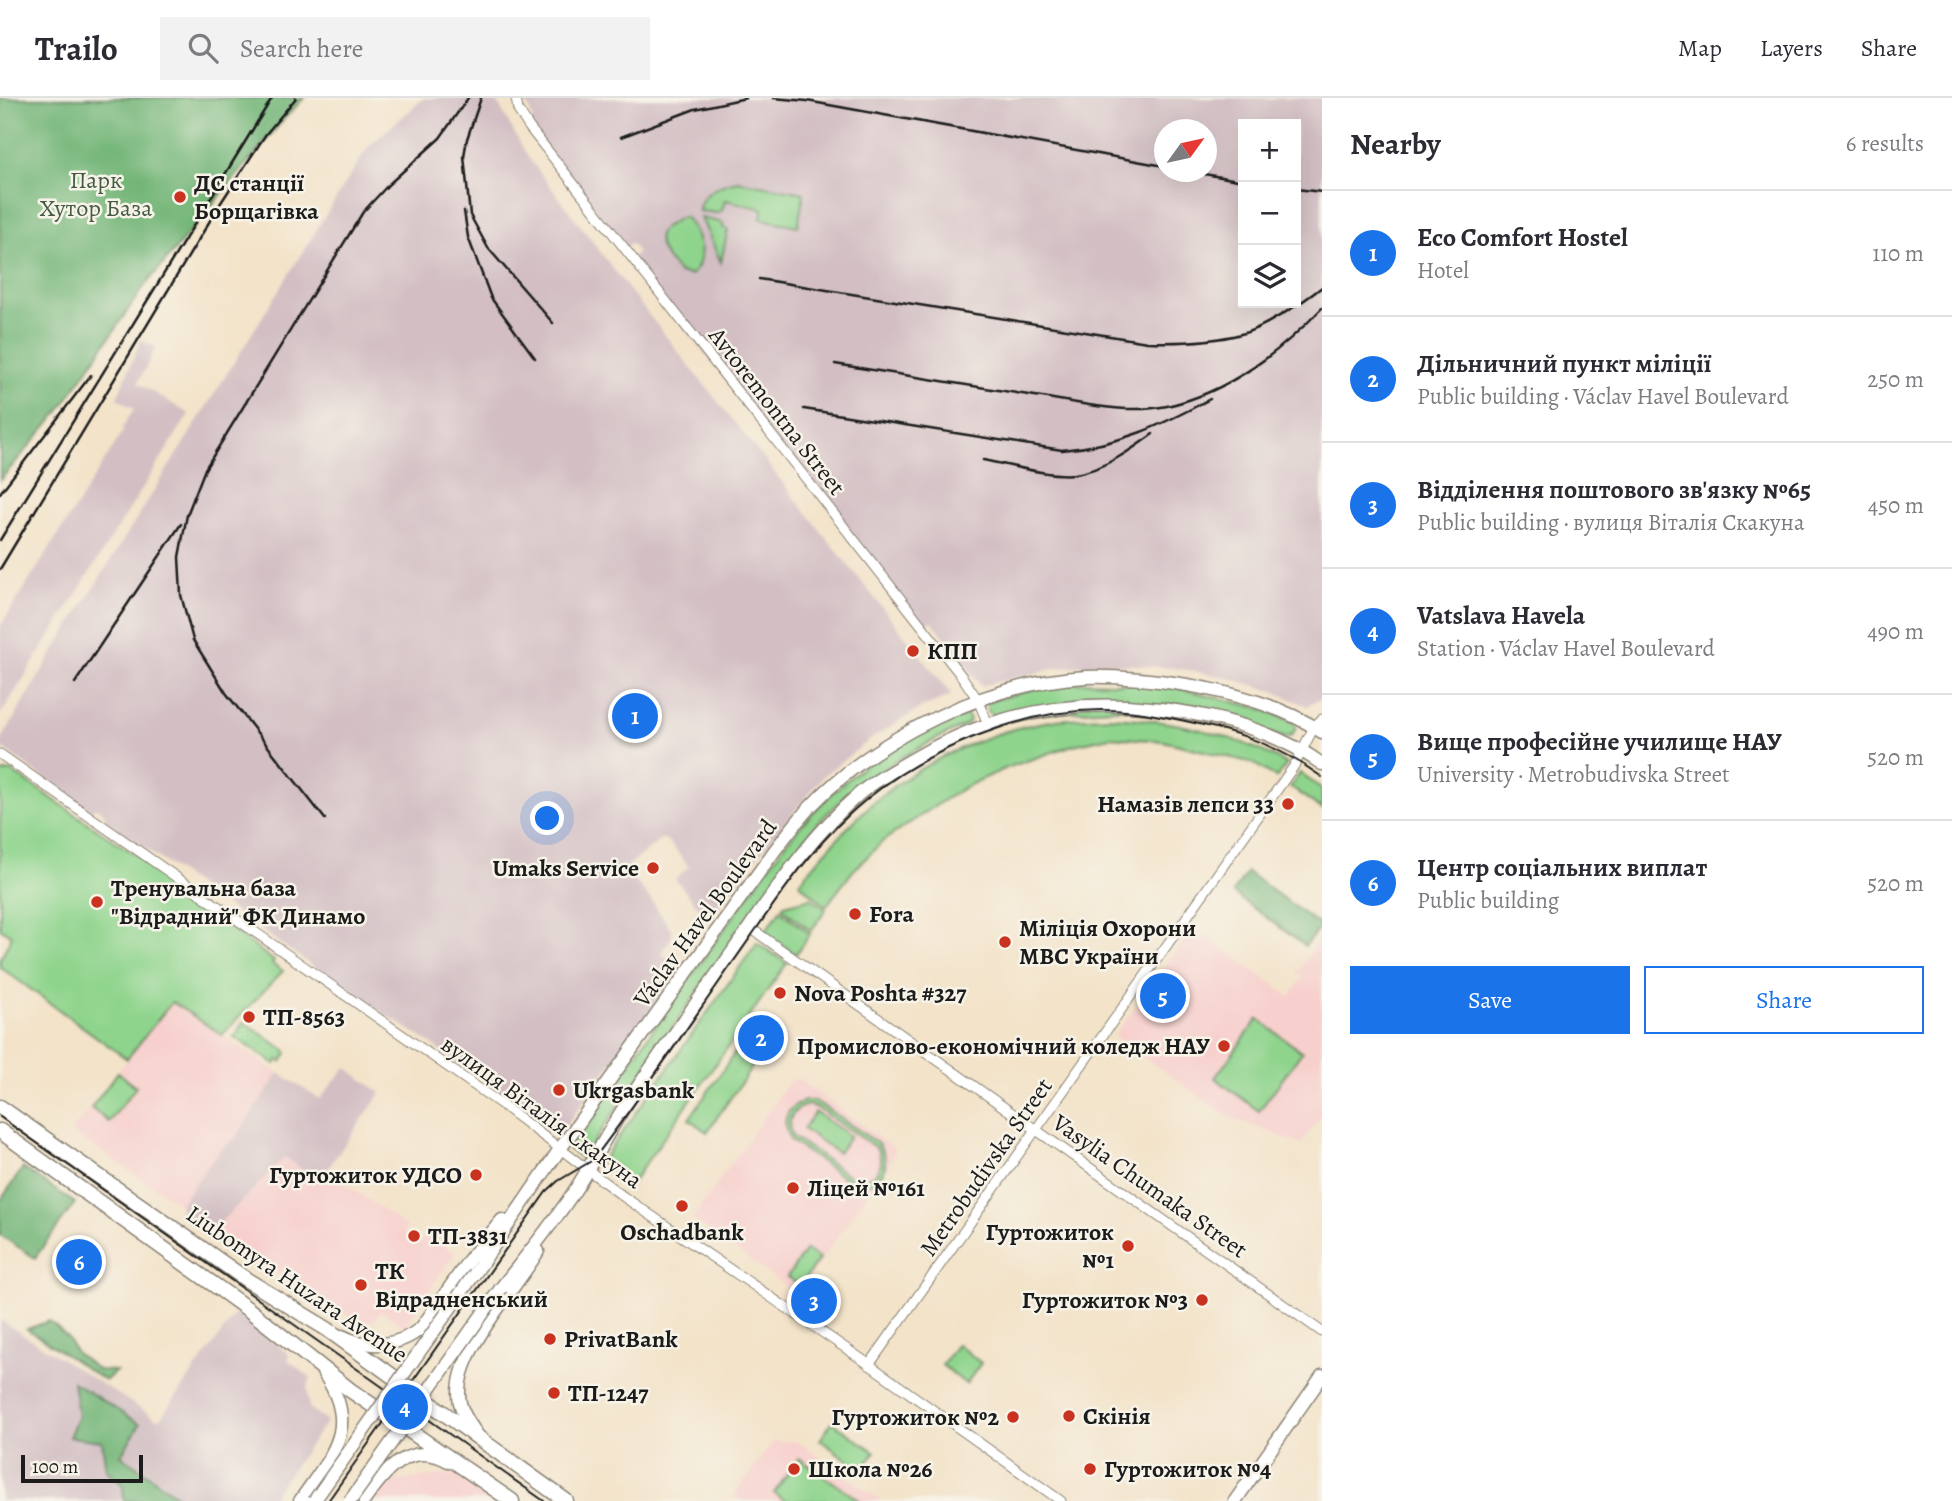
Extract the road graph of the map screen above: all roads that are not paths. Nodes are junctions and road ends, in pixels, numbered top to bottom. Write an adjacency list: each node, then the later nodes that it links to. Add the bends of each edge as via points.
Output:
1 (516, 98): 2 (street, Avtoremontna Street, via 529,127)
2 (978, 700): 3 (street, Avtoremontna Street); 4 (main road, Václav Havel Boulevard, via 1037,684 1129,677 1212,690); 12 (main road, Václav Havel Boulevard, via 883,747 809,808)
3 (988, 723): 5 (main road, Václav Havel Boulevard, via 1070,706 1147,708 1212,717); 8 (main road, Václav Havel Boulevard, via 925,752 861,792 829,822)
4 (1319, 726): 5 (street, Metrobudivska Street)
5 (1303, 750): 7 (main road, Václav Havel Boulevard); 10 (street, Metrobudivska Street)
6 (0, 754): 12 (street, вулиця Віталія Скакуна)
7 (1322, 764)
8 (749, 928): 10 (street, Vasylia Chumaka Street); 13 (main road, Václav Havel Boulevard)
9 (0, 1107): 16 (main road, Liubomyra Huzara Avenue, via 247,1280)
10 (1037, 1130): 17 (street, Vasylia Chumaka Street); 19 (street, Metrobudivska Street)
11 (0, 1131): 18 (main road, Liubomyra Huzara Avenue)
12 (560, 1149): 13 (street, вулиця Віталія Скакуна); 14 (main road, Václav Havel Boulevard)
13 (587, 1169): 15 (main road, Václav Havel Boulevard); 19 (street, вулиця Віталія Скакуна)
14 (538, 1181): 16 (main road, via 469,1260 414,1335 378,1344 350,1340); 24 (main road, Václav Havel Boulevard, bridge)
15 (558, 1216): 21 (main road, via 463,1367 459,1400); 25 (main road, Václav Havel Boulevard, bridge, via 501,1287)
16 (327, 1329): 21 (main road, Liubomyra Huzara Avenue)
17 (1322, 1332)
18 (315, 1360): 22 (main road, Liubomyra Huzara Avenue); 23 (main road, via 340,1401 342,1421 333,1451)
19 (869, 1365): 29 (street, вулиця Віталія Скакуна)
20 (1322, 1376): 30 (main road)
21 (482, 1442): 28 (main road, Liubomyra Huzara Avenue)
22 (466, 1471): 26 (main road, via 433,1455 404,1459 386,1471); 27 (main road, Liubomyra Huzara Avenue)
23 (300, 1501)
24 (314, 1501)
25 (350, 1501)
26 (364, 1501)
27 (512, 1501)
28 (566, 1501)
29 (1061, 1501)
30 (1235, 1501)

